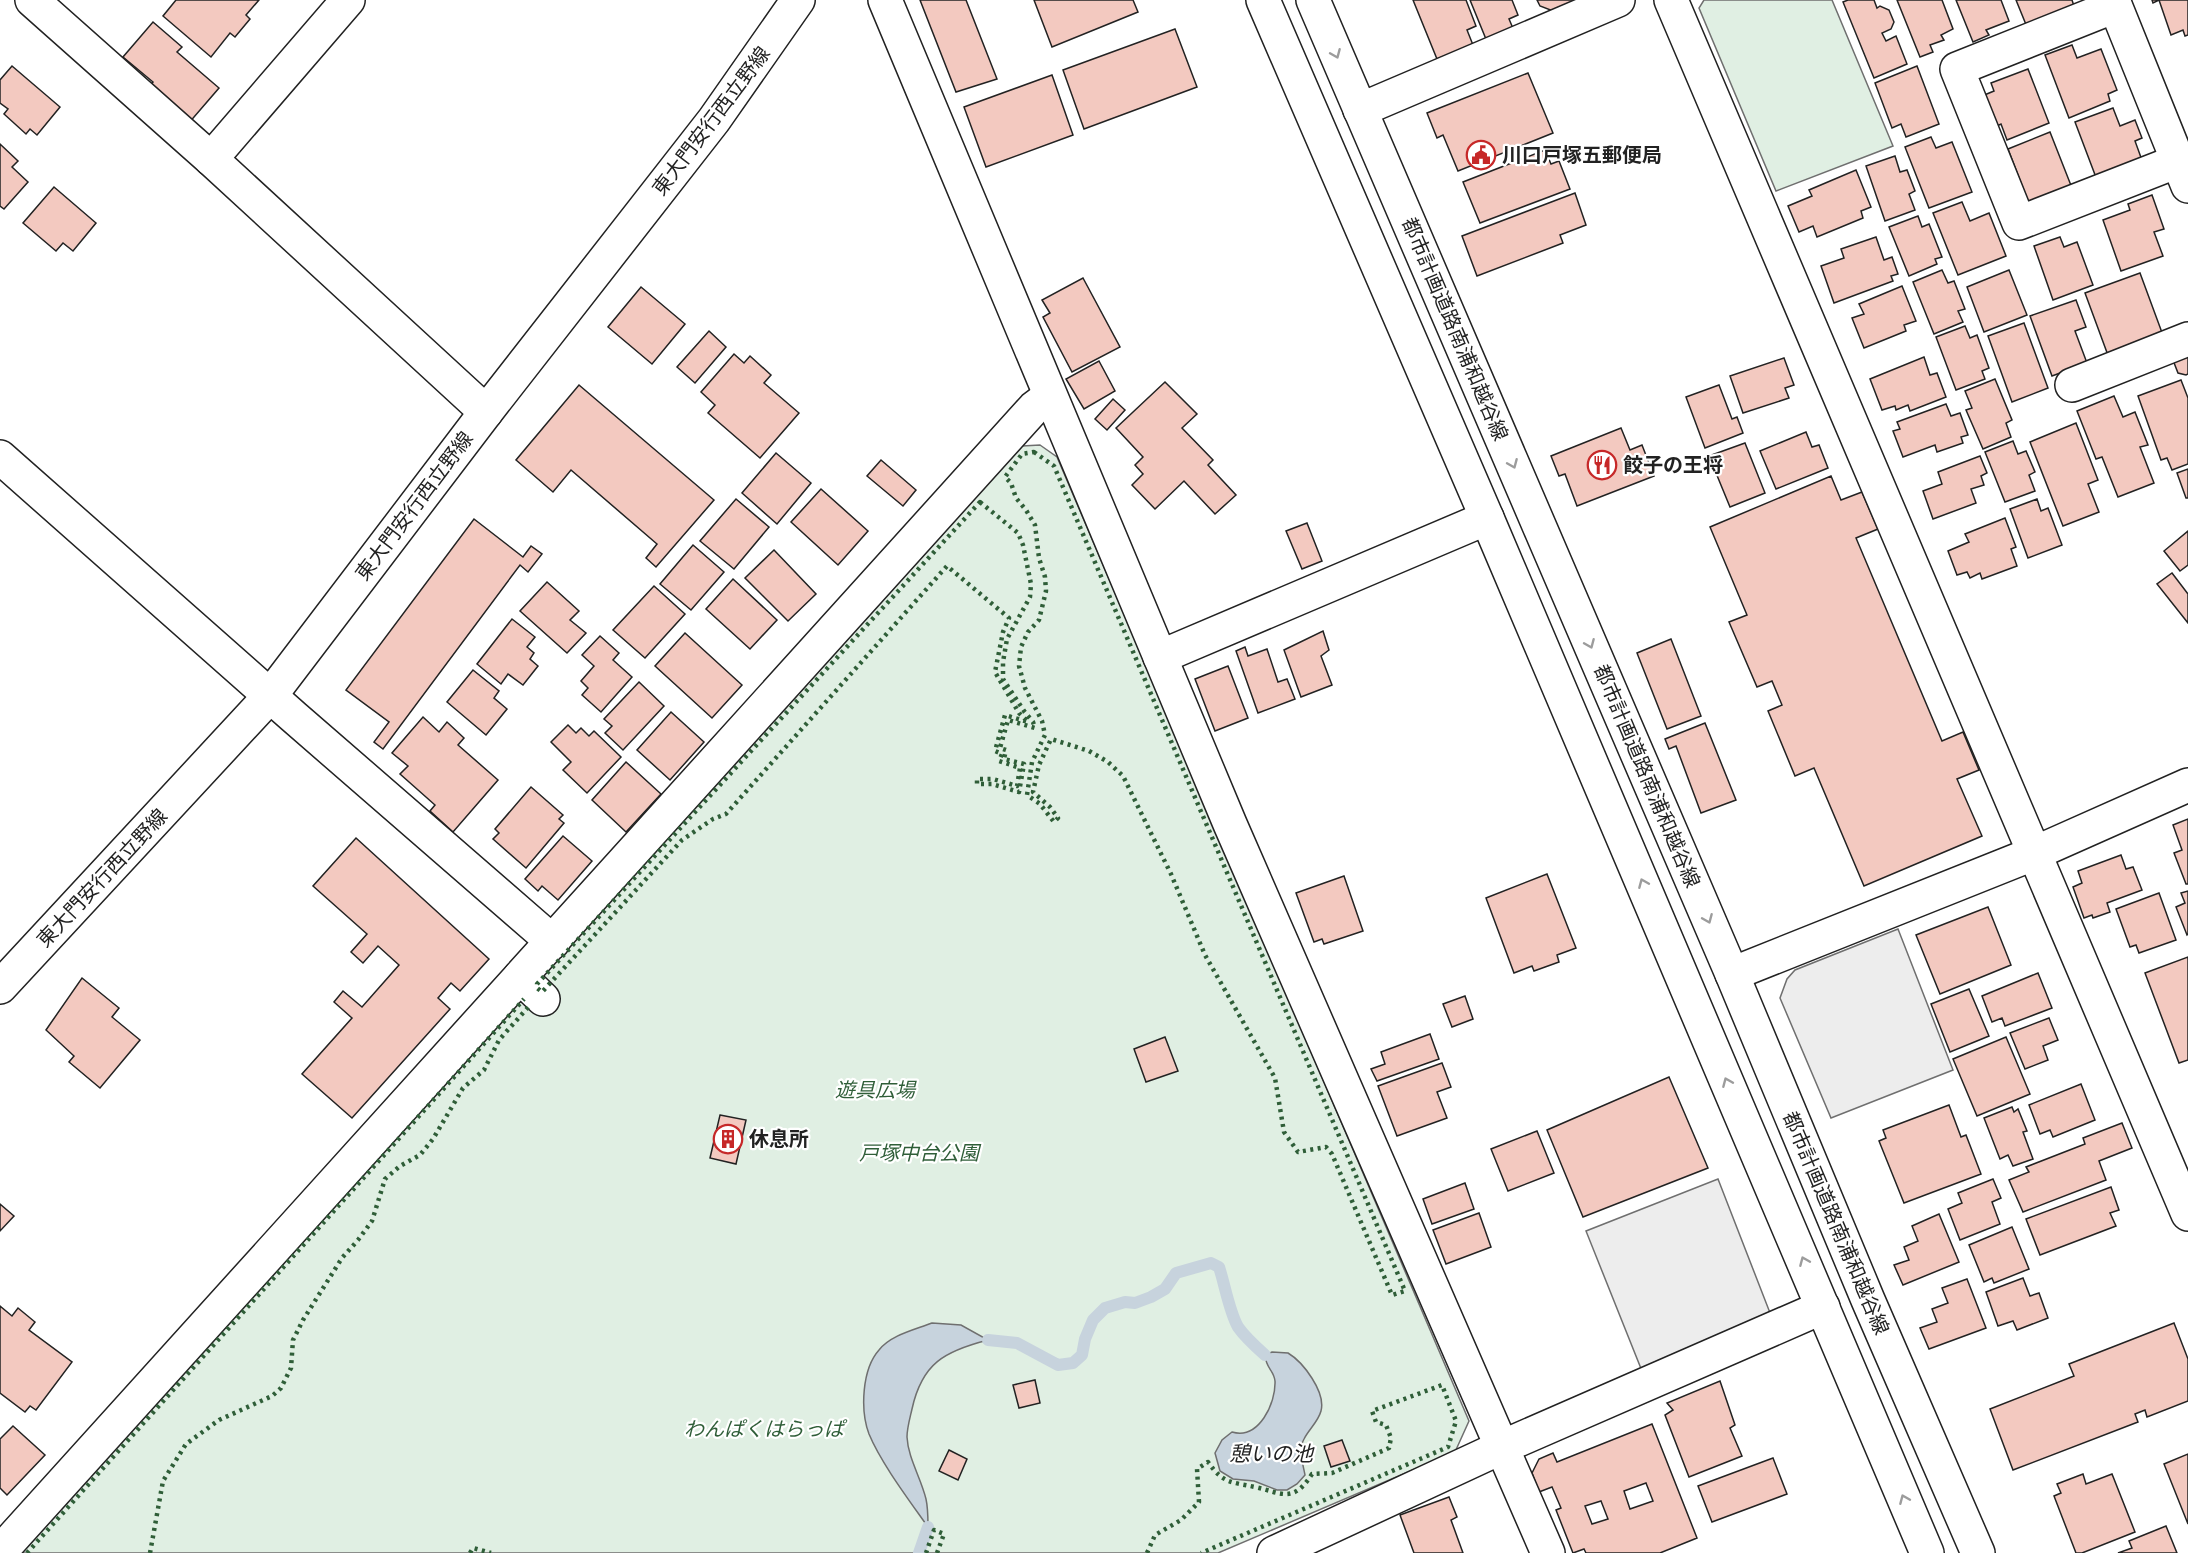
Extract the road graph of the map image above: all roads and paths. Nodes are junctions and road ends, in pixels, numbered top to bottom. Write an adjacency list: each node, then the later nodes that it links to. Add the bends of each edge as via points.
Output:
1 (32, 0): 11 (street)
2 (348, 0): 11 (street)
3 (798, 0): 16 (street, 東大門安行西立野線, via 714,120)
4 (885, 0): 15 (street)
5 (1263, 0): 18 (street)
6 (1313, 0): 10 (street, 都市計画道路南浦和越谷線, one-way to 10)
7 (1618, 0): 10 (street)
8 (1671, 0): 22 (street)
9 (2114, 3): 12 (street); 12 (street, via 1957,69 2019,223)
10 (1360, 110): 24 (street, 都市計画道路南浦和越谷線, one-way to 24)
11 (211, 159): 16 (street)
12 (2183, 174)
13 (2188, 339): 14 (street)
14 (2072, 386)
15 (1050, 396): 19 (street); 23 (street, via 1034,408)
16 (486, 412): 20 (street, 東大門安行西立野線)
17 (0, 457): 20 (street)
18 (1487, 518): 19 (street); 27 (street, one-way to 18)
19 (1160, 657): 28 (street)
20 (270, 696): 23 (street); 25 (street, 東大門安行西立野線)
21 (2188, 785): 22 (street)
22 (2035, 853): 24 (street); 26 (street)
23 (553, 942): 29 (street, via 532,988)
24 (1732, 975): 33 (street, 都市計画道路南浦和越谷線)
25 (0, 987)
26 (2188, 1214)
27 (1823, 1307): 28 (street); 32 (street, one-way to 27)
28 (1502, 1447): 30 (street); 31 (street)
29 (0, 1552)
30 (1274, 1553)
31 (1548, 1553)
32 (1927, 1553)
33 (1978, 1553)

